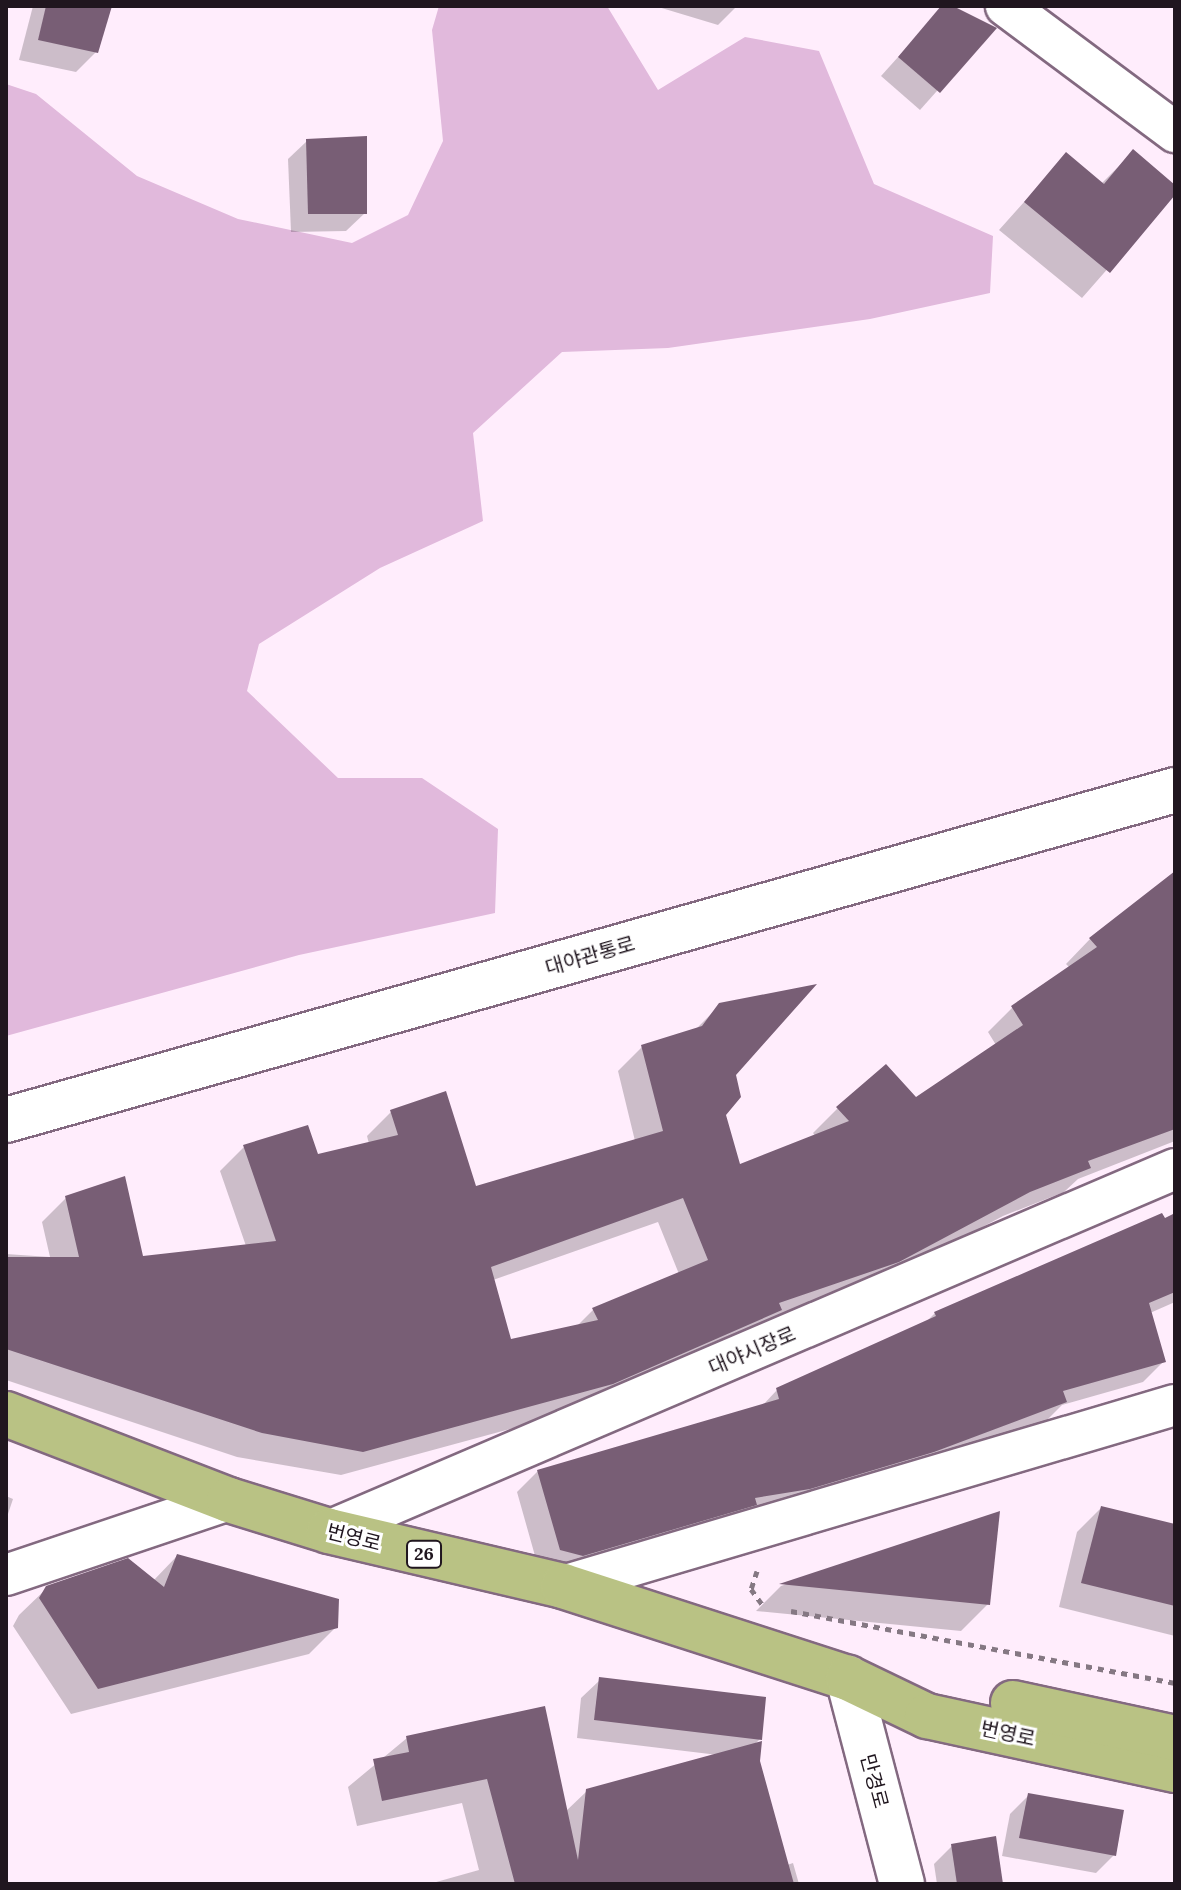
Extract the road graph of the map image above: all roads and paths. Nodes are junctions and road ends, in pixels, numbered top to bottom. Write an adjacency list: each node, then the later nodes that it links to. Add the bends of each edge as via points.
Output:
1 (1006, 6): 2 (street)
2 (1175, 132)
3 (1175, 790): 4 (main road, 대야관통로)
4 (6, 1120)
5 (1175, 1169): 9 (street, 대야시장로)
6 (1175, 1405): 12 (street)
7 (6, 1414): 8 (main road, 번영로 / 26)
8 (229, 1500): 9 (main road, 번영로 / 26); 11 (street)
9 (329, 1531): 12 (main road, 번영로 / 26)
10 (757, 1571): 14 (path, via 751,1589 763,1605)
11 (6, 1575)
12 (563, 1586): 13 (main road, 번영로 / 26)
13 (848, 1678): 15 (main road, 번영로 / 26, via 938,1687); 16 (main road, 번영로 / 26, via 927,1716); 17 (main road, 만경로)
14 (1175, 1683)
15 (1175, 1738)
16 (1175, 1770)
17 (902, 1884)

